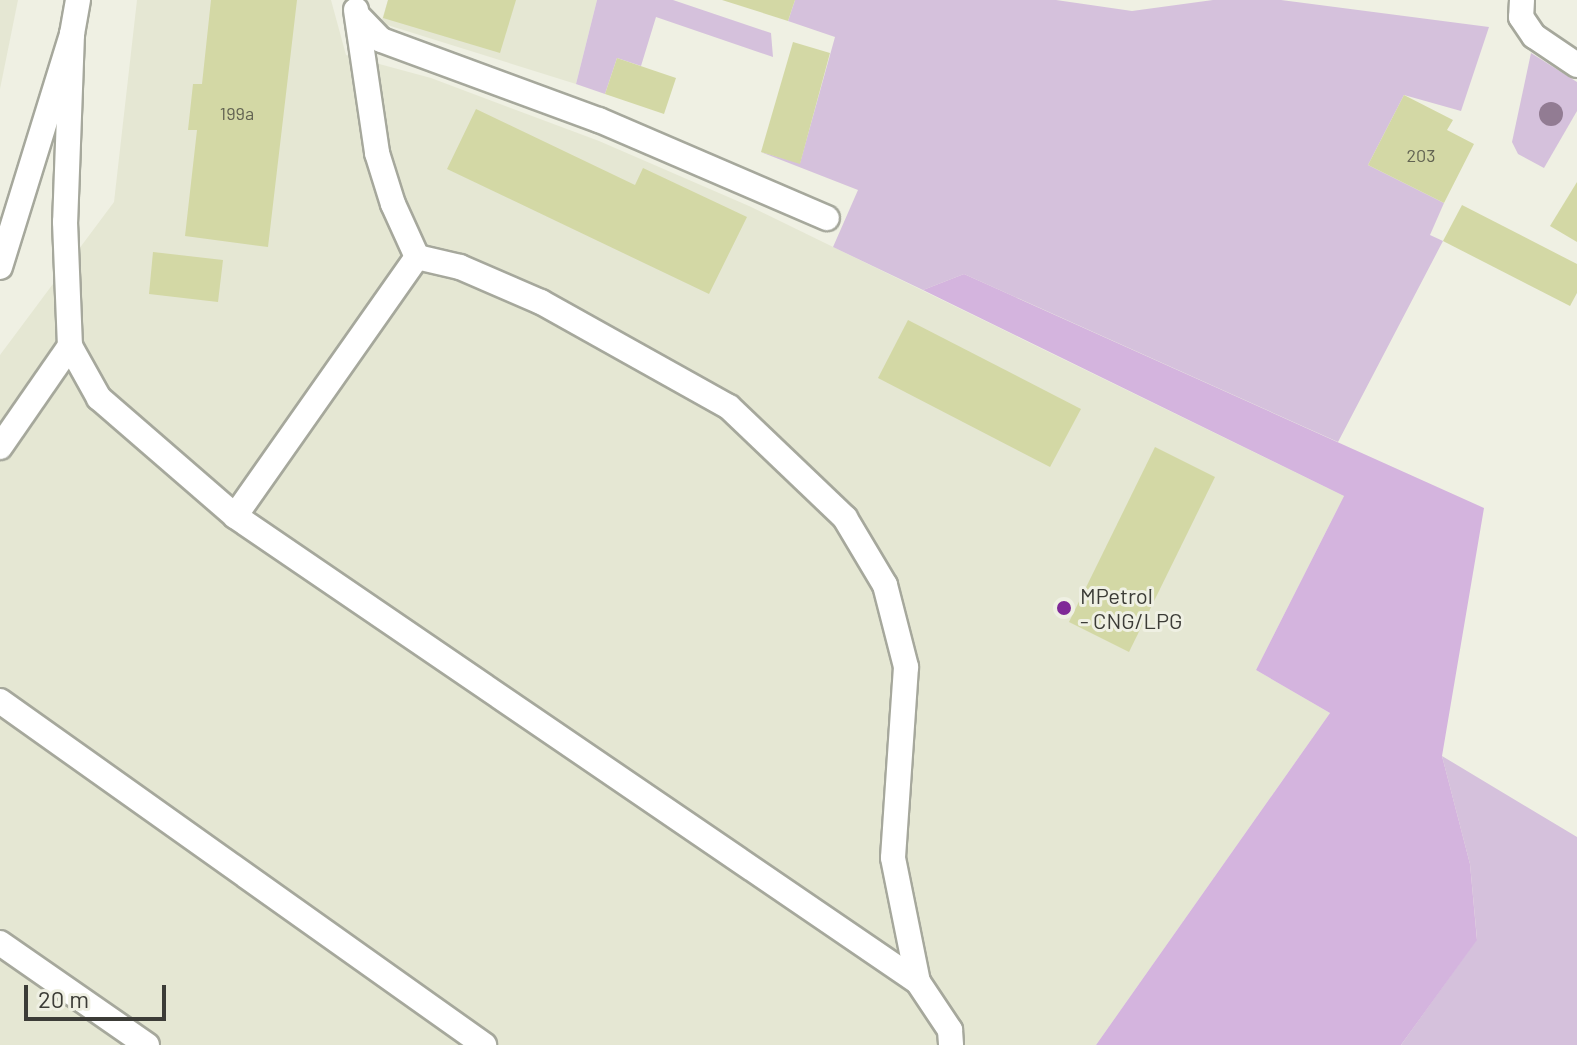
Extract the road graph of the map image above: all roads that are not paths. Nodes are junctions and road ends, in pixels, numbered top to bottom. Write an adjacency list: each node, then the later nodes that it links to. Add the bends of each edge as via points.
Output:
1 (78, 0): 4 (lane)
2 (1522, 0): 5 (lane, via 1521,17 1534,36)
3 (356, 8): 6 (lane, via 381,40 599,120); 7 (lane, via 377,153)
4 (72, 34): 8 (lane); 9 (lane, via 65,222)
5 (1577, 65)
6 (827, 218)
7 (417, 257): 11 (lane); 14 (lane, via 460,267 541,302 729,407 845,518 885,585 906,667 893,858)
8 (0, 267)
9 (70, 346): 10 (lane); 11 (lane, via 99,398)
10 (0, 447)
11 (235, 516): 14 (lane)
12 (0, 701): 16 (lane)
13 (0, 943): 15 (lane)
14 (918, 982): 17 (lane, via 950,1030)
15 (147, 1045)
16 (484, 1045)
17 (951, 1045)

